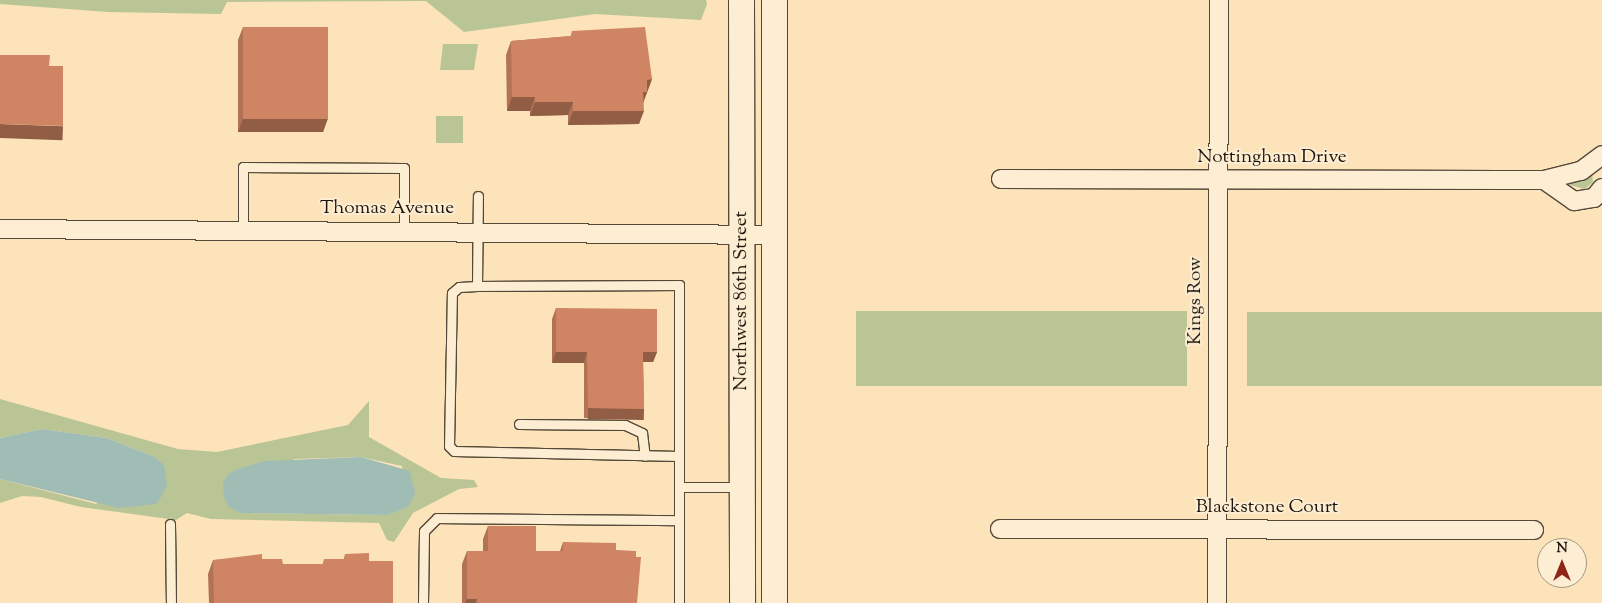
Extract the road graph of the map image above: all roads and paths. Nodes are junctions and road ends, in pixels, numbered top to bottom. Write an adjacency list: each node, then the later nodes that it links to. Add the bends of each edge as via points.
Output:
1 (741, 0): 14 (main road, Northwest 86th Street)
2 (774, 0): 15 (main road, Northwest 86th Street)
3 (1218, 0): 6 (street, Kings Row)
4 (1602, 155): 7 (street, Nottingham Drive, via 1580,171)
5 (1001, 179): 6 (street, Nottingham Drive)
6 (1217, 180): 7 (street, Nottingham Drive); 25 (street, Kings Row)
7 (1544, 180): 8 (street, via 1574,201 1594,198)
8 (1602, 188)
9 (478, 196): 13 (lane)
10 (0, 229): 11 (street, Thomas Avenue)
11 (243, 229): 12 (street, Thomas Avenue); 12 (lane, via 243,167 404,168)
12 (404, 230): 13 (street, Thomas Avenue)
13 (478, 230): 14 (street, Thomas Avenue); 16 (lane)
14 (742, 234): 15 (street, Thomas Avenue); 21 (main road, Northwest 86th Street)
15 (774, 235): 31 (main road, Northwest 86th Street)
16 (477, 286): 18 (lane, via 459,287 452,293 449,306 448,446 465,455); 19 (lane, via 679,285)
17 (519, 424): 18 (lane, via 625,424 642,433)
18 (645, 456): 19 (lane)
19 (679, 456): 20 (lane)
20 (679, 487): 21 (lane); 22 (lane)
21 (741, 487): 30 (main road, Northwest 86th Street)
22 (680, 520): 28 (lane, via 437,518 424,531); 29 (lane)
23 (170, 524): 27 (lane)
24 (1000, 529): 25 (street, Blackstone Court)
25 (1217, 529): 26 (street, Blackstone Court); 32 (street, Kings Row)
26 (1534, 530)
27 (170, 603)
28 (423, 603)
29 (679, 603)
30 (742, 603)
31 (774, 603)
32 (1217, 603)

